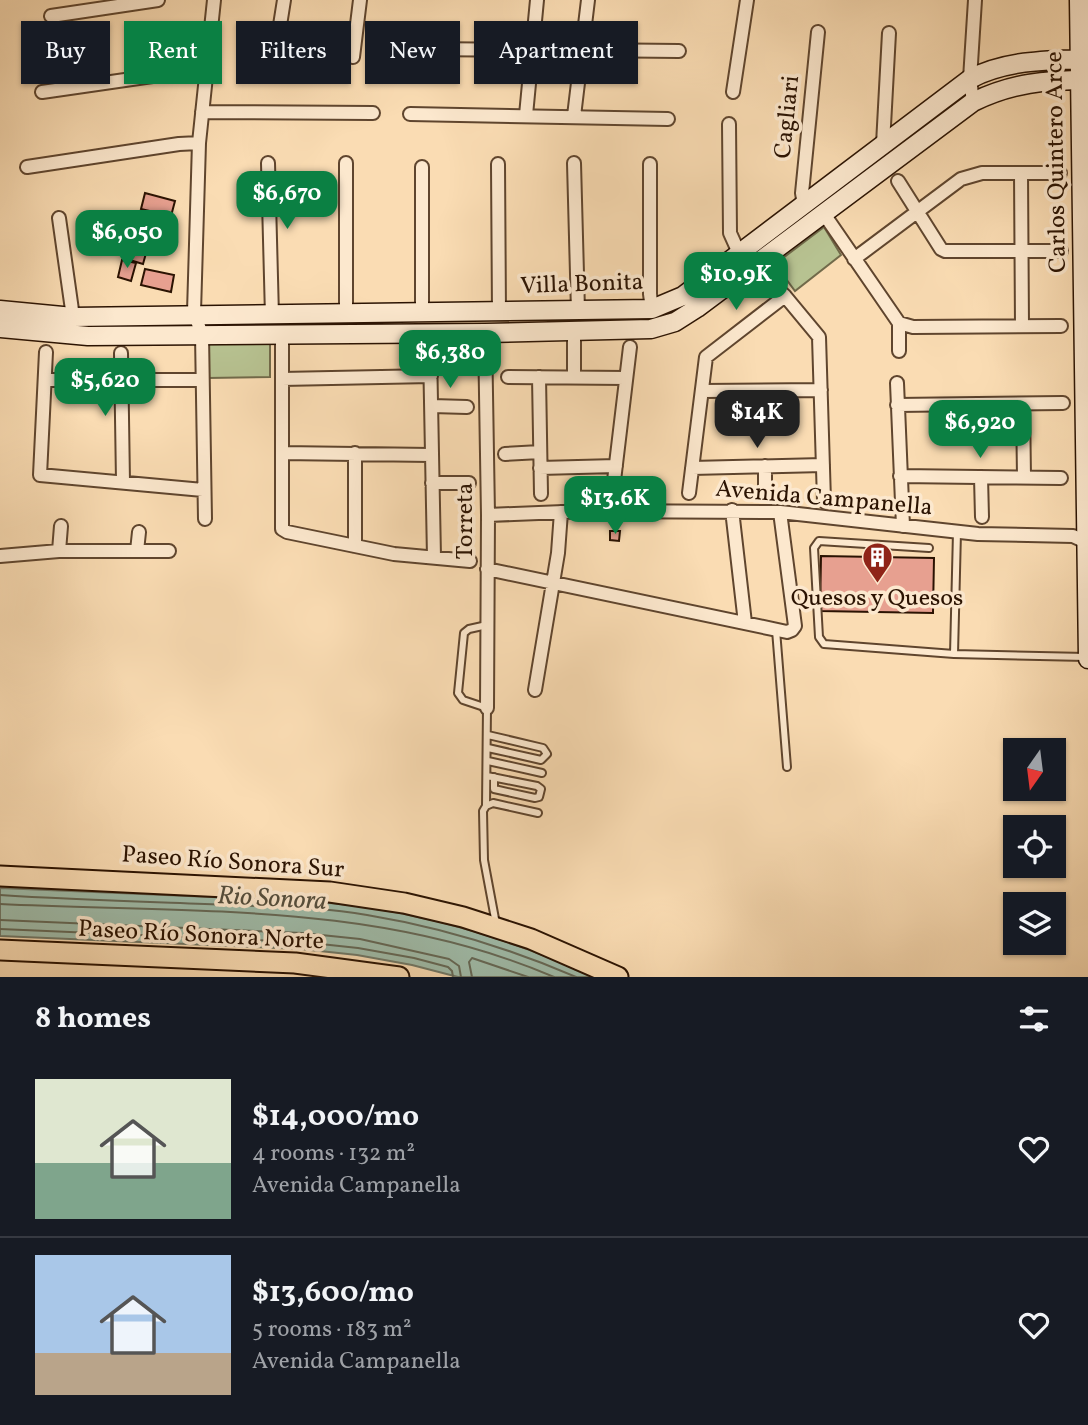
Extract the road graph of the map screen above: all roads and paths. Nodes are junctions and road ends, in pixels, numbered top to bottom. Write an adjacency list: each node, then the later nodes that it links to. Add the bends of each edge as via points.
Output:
1 (158, 0): 10 (street)
2 (214, 0): 11 (street)
3 (284, 0): 12 (street)
4 (360, 0): 19 (street)
5 (537, 0): 13 (street)
6 (588, 0): 14 (street)
7 (747, 0): 28 (street)
8 (975, 0): 21 (street)
9 (1079, 0): 20 (street, Carlos Quintero Arce)
10 (51, 16)
11 (212, 21)
12 (281, 21)
13 (535, 21)
14 (585, 21)
15 (818, 32): 49 (street, Cagliari)
16 (889, 33): 38 (street)
17 (638, 51): 18 (street)
18 (679, 51)
19 (353, 57)
20 (1084, 60): 21 (street, Villa Bonita, via 1010,65); 23 (street, Carlos Quintero Arce)
21 (970, 79): 29 (street); 38 (street, Villa Bonita)
22 (124, 80): 27 (street)
23 (1084, 80): 29 (street, Villa Bonita, via 1018,84); 59 (street, Carlos Quintero Arce)
24 (206, 84): 30 (street)
25 (529, 84): 33 (street)
26 (578, 84): 34 (street)
27 (42, 92)
28 (733, 92)
29 (973, 102): 51 (street, Villa Bonita)
30 (202, 111): 31 (street); 37 (street)
31 (373, 113)
32 (410, 114): 33 (street)
33 (526, 115): 34 (street)
34 (575, 116): 35 (street)
35 (668, 119)
36 (729, 124): 55 (street, via 730,233)
37 (199, 143): 44 (street); 68 (street)
38 (883, 144): 49 (street, Villa Bonita)
39 (268, 163): 67 (street)
40 (346, 163): 66 (street)
41 (574, 163): 63 (street)
42 (498, 164): 64 (street)
43 (650, 164): 60 (street)
44 (27, 167)
45 (422, 167): 65 (street)
46 (1021, 173): 47 (street); 50 (street, via 971,175); 53 (street)
47 (1060, 173)
48 (898, 181): 50 (street)
49 (804, 205): 55 (street, Villa Bonita)
50 (918, 212): 53 (street, via 945,251); 56 (street)
51 (824, 214): 56 (street); 57 (street, Villa Bonita)
52 (59, 218): 62 (street)
53 (1021, 251): 54 (street); 70 (street)
54 (1061, 251)
55 (739, 253): 57 (street); 60 (street, Villa Bonita, via 683,296)
56 (853, 259): 69 (street)
57 (753, 267): 58 (street); 73 (street, Villa Bonita, via 675,322 642,330)
58 (785, 296): 92 (street, via 817,334); 93 (street, via 708,355)
59 (1086, 297): 132 (street, Carlos Quintero Arce)
60 (652, 309): 63 (street, Villa Bonita)
61 (0, 310): 62 (street, Villa Bonita)
62 (72, 311): 68 (street, Villa Bonita)
63 (578, 311): 64 (street, Villa Bonita)
64 (499, 313): 65 (street, Villa Bonita)
65 (422, 314): 66 (street, Villa Bonita)
66 (346, 315): 67 (street, Villa Bonita)
67 (272, 316): 68 (street, Villa Bonita)
68 (195, 317): 75 (street)
69 (899, 323): 70 (street, via 913,327); 79 (street)
70 (1022, 326): 71 (street)
71 (1061, 326)
72 (0, 328): 75 (street, Villa Bonita, via 88,336)
73 (574, 332): 74 (street, Villa Bonita); 85 (street)
74 (485, 333): 76 (street, Villa Bonita); 125 (street, Torreta)
75 (202, 335): 76 (street, Villa Bonita); 90 (street)
76 (282, 335): 87 (street)
77 (630, 347): 86 (street)
78 (430, 350): 82 (street)
79 (899, 351)
80 (46, 352): 88 (street)
81 (121, 353): 89 (street)
82 (431, 376): 87 (street); 97 (street)
83 (508, 377): 84 (street)
84 (539, 377): 85 (street); 99 (street)
85 (574, 377): 86 (street)
86 (626, 378): 105 (street)
87 (282, 379): 100 (street)
88 (45, 380): 89 (street); 113 (street, via 39,474)
89 (121, 380): 90 (street); 113 (street)
90 (202, 380): 117 (street)
91 (897, 383): 96 (street)
92 (821, 390): 93 (street); 104 (street)
93 (702, 391): 108 (street)
94 (1063, 403): 95 (street)
95 (1023, 404): 96 (street); 111 (street)
96 (897, 405): 109 (street)
97 (432, 407): 98 (street); 103 (street)
98 (467, 407)
99 (540, 452): 102 (street); 107 (street)
100 (282, 453): 101 (street); 133 (street, via 282,529)
101 (355, 453): 103 (street); 133 (street)
102 (505, 454)
103 (431, 455): 114 (street)
104 (823, 465): 106 (street); 121 (street)
105 (617, 466): 107 (street); 116 (street)
106 (765, 466): 108 (street); 120 (street)
107 (540, 468): 119 (street)
108 (692, 468): 118 (street)
109 (900, 476): 110 (street); 129 (street)
110 (981, 477): 111 (street); 126 (street)
111 (1024, 477): 112 (street)
112 (1061, 478)
113 (122, 482): 117 (street)
114 (432, 483): 115 (street); 139 (street)
115 (469, 483)
116 (613, 489)
117 (203, 490): 127 (street)
118 (689, 493)
119 (541, 494)
120 (765, 495)
121 (824, 501)
122 (732, 510): 123 (street, Avenida Campanella); 124 (street, Avenida Campanella); 143 (street)
123 (561, 512): 125 (street, Avenida Campanella); 142 (street)
124 (780, 512): 129 (street, Avenida Campanella); 145 (street, via 795,626 786,632)
125 (488, 515): 141 (street, Torreta)
126 (982, 517)
127 (205, 519)
128 (61, 526): 135 (street)
129 (903, 526): 131 (street, Avenida Campanella)
130 (139, 531): 136 (street)
131 (957, 532): 132 (street, Avenida Campanella); 146 (lane)
132 (1085, 536): 147 (street, Carlos Quintero Arce)
133 (355, 546): 139 (street)
134 (929, 548): 146 (lane, via 819,541 814,548 819,637 828,645)
135 (59, 551): 136 (street); 138 (street)
136 (137, 551): 137 (street)
137 (169, 551)
138 (0, 556)
139 (434, 557): 140 (street)
140 (470, 561)
141 (487, 569): 142 (street); 144 (street, Torreta)
142 (553, 582): 143 (street); 148 (street)
143 (745, 623): 145 (street)
144 (487, 625): 149 (street, Torreta); 149 (lane, via 464,633 458,693 463,700)
145 (776, 629): 153 (lane)
146 (954, 654): 147 (lane)
147 (1088, 658)
148 (535, 691)
149 (487, 708): 150 (lane)
150 (488, 736): 151 (lane); 151 (lane, via 543,748 547,754 541,760)
151 (488, 748): 152 (lane)
152 (488, 761): 154 (lane); 155 (lane)
153 (787, 767)
154 (542, 773)
155 (491, 776): 155 (lane, via 494,789 535,798 541,793 537,786); 156 (lane)
156 (486, 806): 157 (lane, via 493,803); 159 (lane, via 484,860)
157 (538, 813)
158 (0, 876): 159 (main road, Paseo Río Sonora Sur, via 330,892 404,903)
159 (496, 928): 162 (main road, Paseo Río Sonora Sur)
160 (0, 950): 161 (main road, Paseo Río Sonora Norte, via 295,963)
161 (399, 977)
162 (618, 977)

